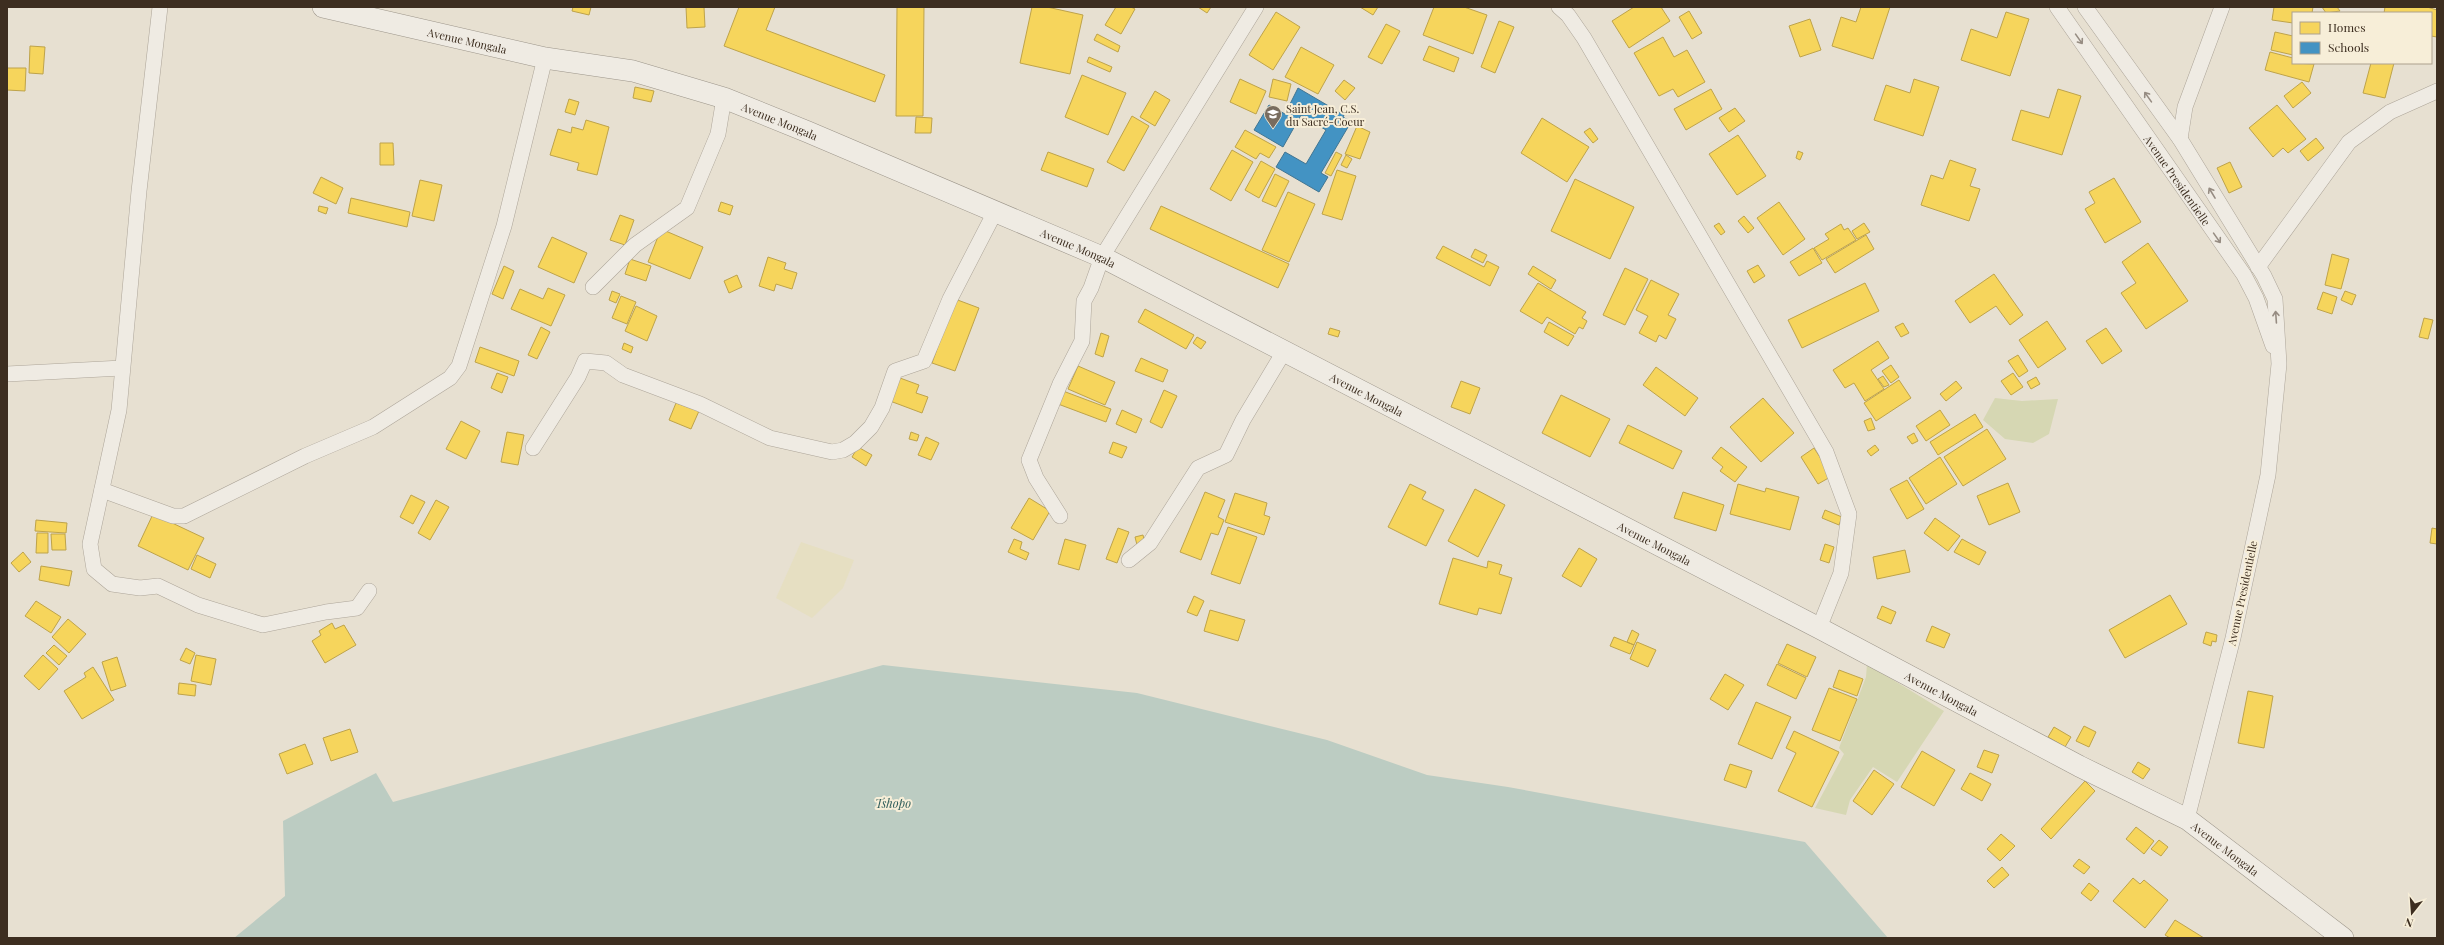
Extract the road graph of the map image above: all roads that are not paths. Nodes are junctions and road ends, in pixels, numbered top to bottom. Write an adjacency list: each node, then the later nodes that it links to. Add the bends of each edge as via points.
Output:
1 (160, 7): 20 (street)
2 (323, 7): 8 (street, Avenue Mongala)
3 (1256, 7): 15 (street)
4 (1558, 7): 27 (street, via 1568,15 1584,38 1826,452 1849,514 1841,573)
5 (2057, 7): 12 (street, Avenue Presidentielle, one-way to 12)
6 (2085, 7): 11 (street, Avenue Presidentielle, one-way to 6)
7 (2222, 7): 13 (street, via 2185,107)
8 (545, 58): 10 (street, Avenue Mongala, via 633,71); 23 (street, via 504,226 459,366 450,378 373,427 305,456 184,516 173,516)
9 (2437, 91): 16 (street, via 2390,112 2349,142)
10 (724, 98): 14 (street, Avenue Mongala); 17 (street, via 718,134 687,208 635,245)
11 (2163, 117): 12 (street); 13 (street, Avenue Presidentielle)
12 (2140, 125): 19 (street, Avenue Presidentielle, one-way to 19, via 2244,275 2256,298)
13 (2180, 139): 16 (street, Avenue Presidentielle, one-way to 13)
14 (996, 210): 15 (street, Avenue Mongala); 22 (street, via 950,299 924,361 895,371 882,408 871,427 855,443 843,450 832,452 770,438 700,404 623,375 606,363 585,361 578,377)
15 (1102, 257): 18 (street, Avenue Mongala); 24 (street, via 1084,301 1082,341 1060,384 1029,460 1036,478)
16 (2258, 267): 19 (street, Avenue Presidentielle, one-way to 16, via 2275,299)
17 (593, 287)
18 (1285, 350): 25 (street, via 1243,420 1226,455 1198,468 1150,542); 27 (street, Avenue Mongala)
19 (2279, 364): 28 (street, Avenue Presidentielle, via 2268,475 2233,638)
20 (122, 368): 21 (street); 23 (street, via 118,410)
21 (7, 374)
22 (533, 448)
23 (102, 490): 26 (street, via 90,544 94,569 112,584 140,588 158,586 198,605 262,625 357,608)
24 (1060, 516)
25 (1129, 560)
26 (369, 591)
27 (1819, 628): 28 (street, Avenue Mongala, via 2079,766)
28 (2187, 819): 29 (street, Avenue Mongala)
29 (2343, 938)

